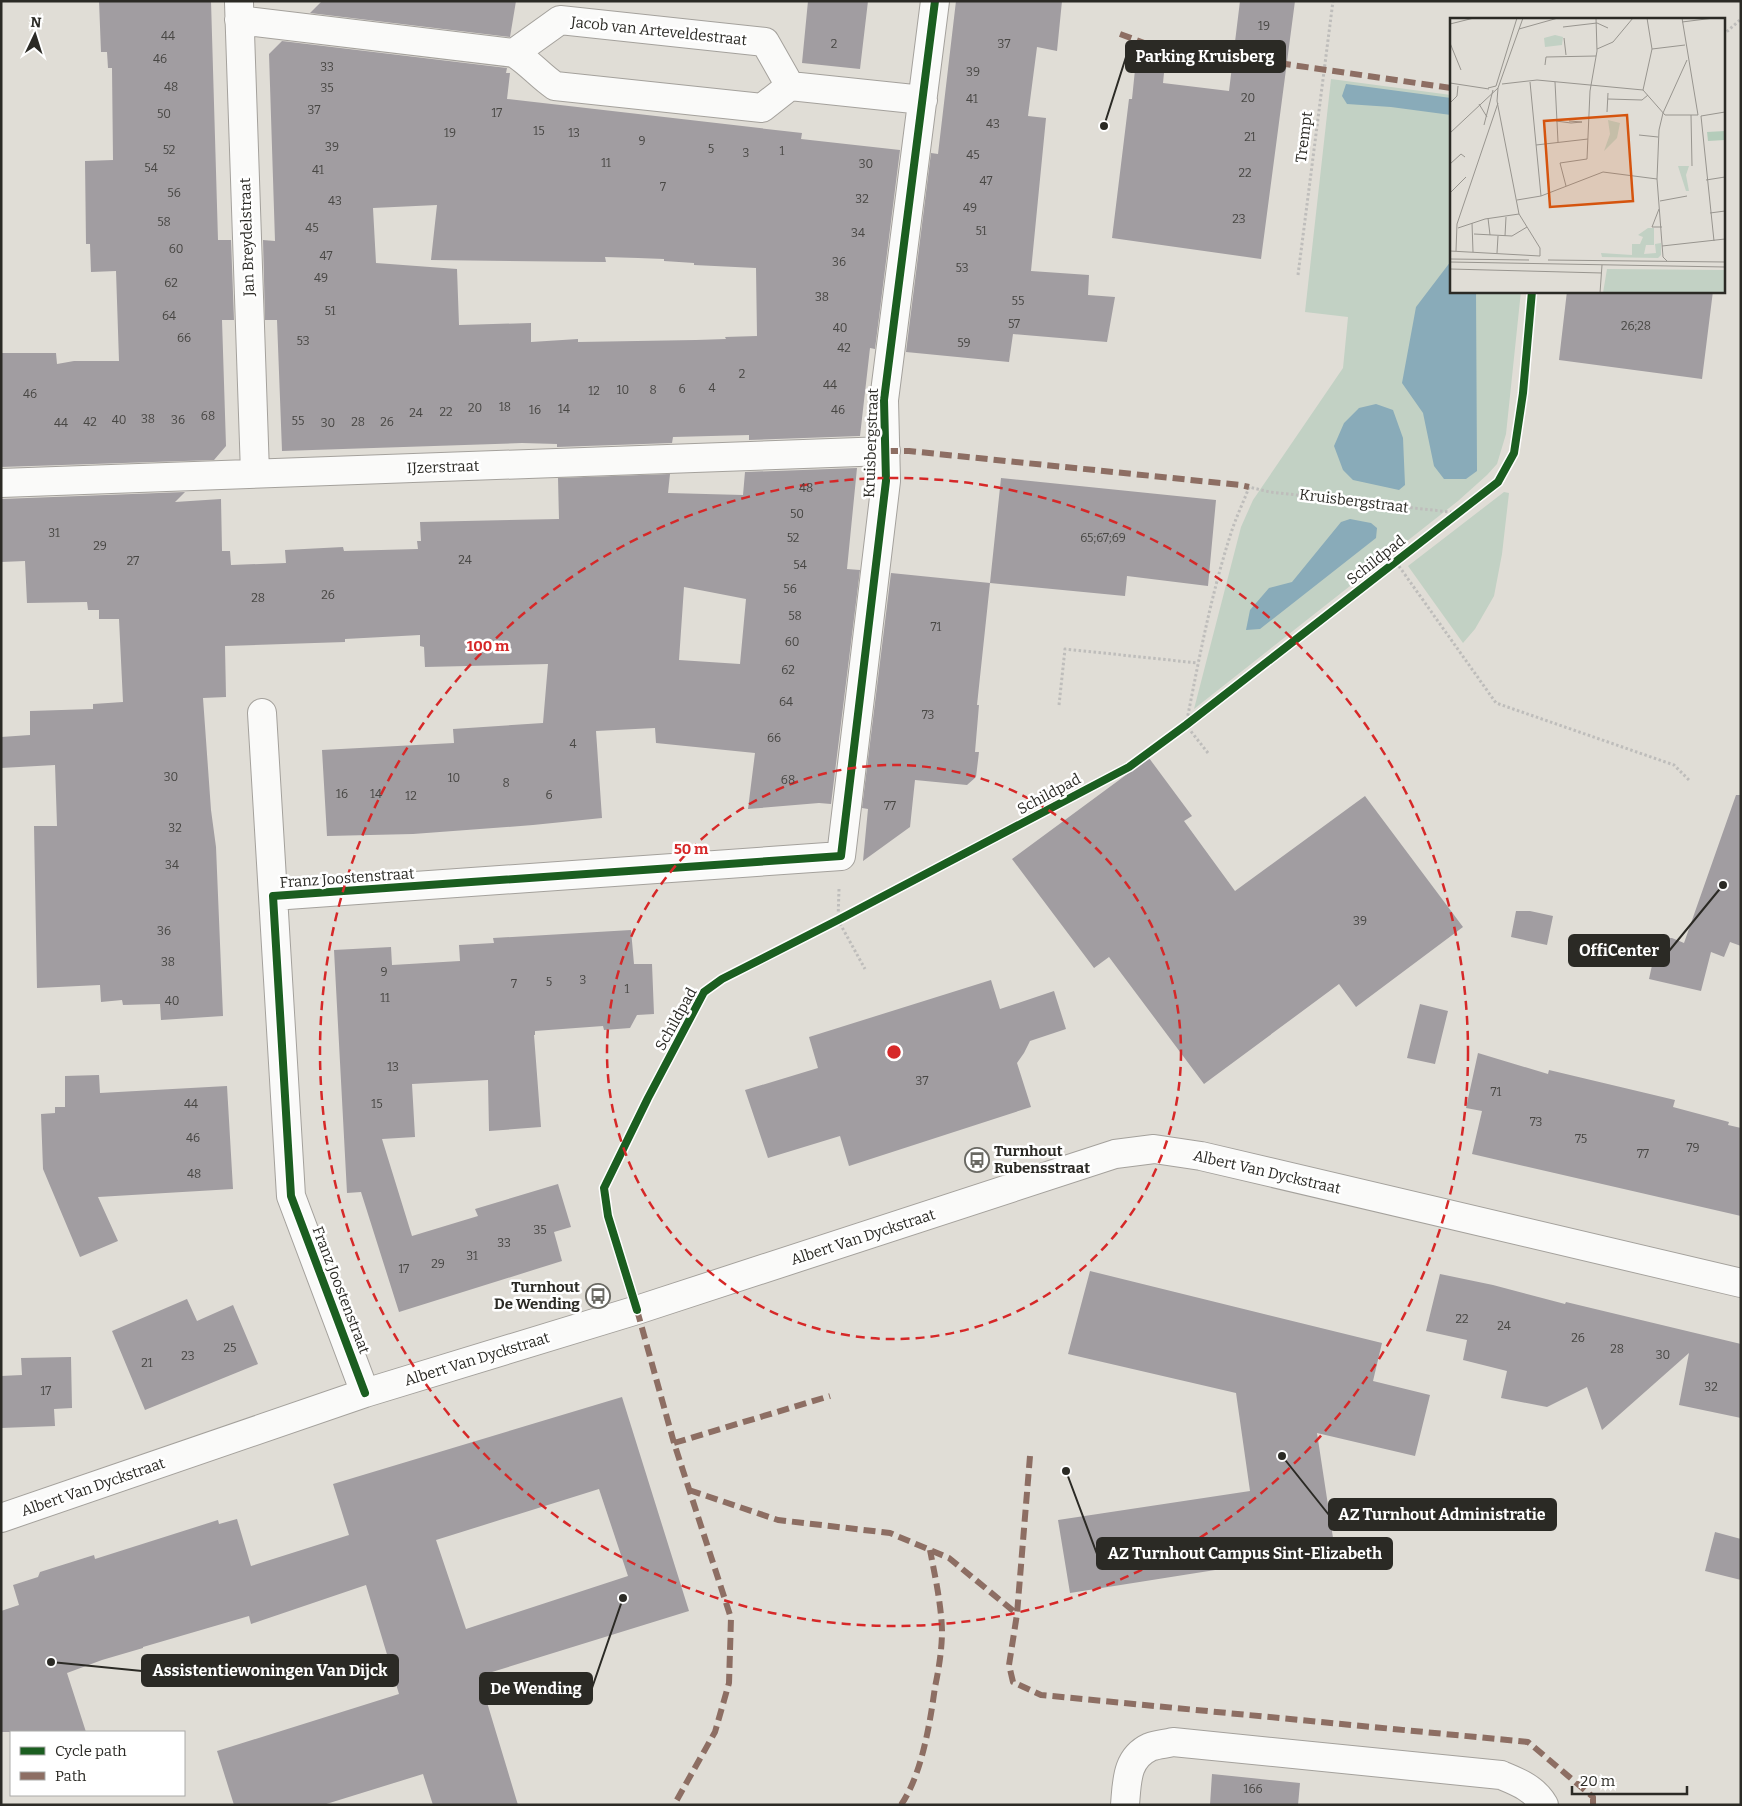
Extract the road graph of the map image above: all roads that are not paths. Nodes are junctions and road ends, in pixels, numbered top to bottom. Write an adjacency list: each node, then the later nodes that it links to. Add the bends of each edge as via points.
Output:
1 (935, 1): 5 (street, Kruisbergstraat)
2 (239, 10): 3 (street); 7 (street, Jan Breydelstraat)
3 (514, 53): 4 (street, via 555,86 762,108); 4 (street, Jacob van Arteveldestraat, via 560,20 765,42)
4 (790, 86): 5 (street)
5 (923, 100): 6 (street, Kruisbergstraat, via 884,400)
6 (886, 451): 7 (street, IJzerstraat); 10 (street, Kruisbergstraat, via 886,481)
7 (256, 474): 8 (street, IJzerstraat)
8 (1, 482)
9 (262, 714): 11 (street, Franz Joostenstraat)
10 (841, 856): 11 (street, Franz Joostenstraat)
11 (273, 896): 13 (street, Franz Joostenstraat, via 291,1196)
12 (1741, 1283): 13 (street, Albert Van Dyckstraat, via 1210,1158 1154,1148 1115,1154 637,1310)
13 (365, 1393): 14 (street, Albert Van Dyckstraat)
14 (1, 1518)
15 (1125, 1805): 16 (street, via 1134,1758 1150,1747 1173,1742 1500,1775 1524,1784)
16 (1544, 1805)

